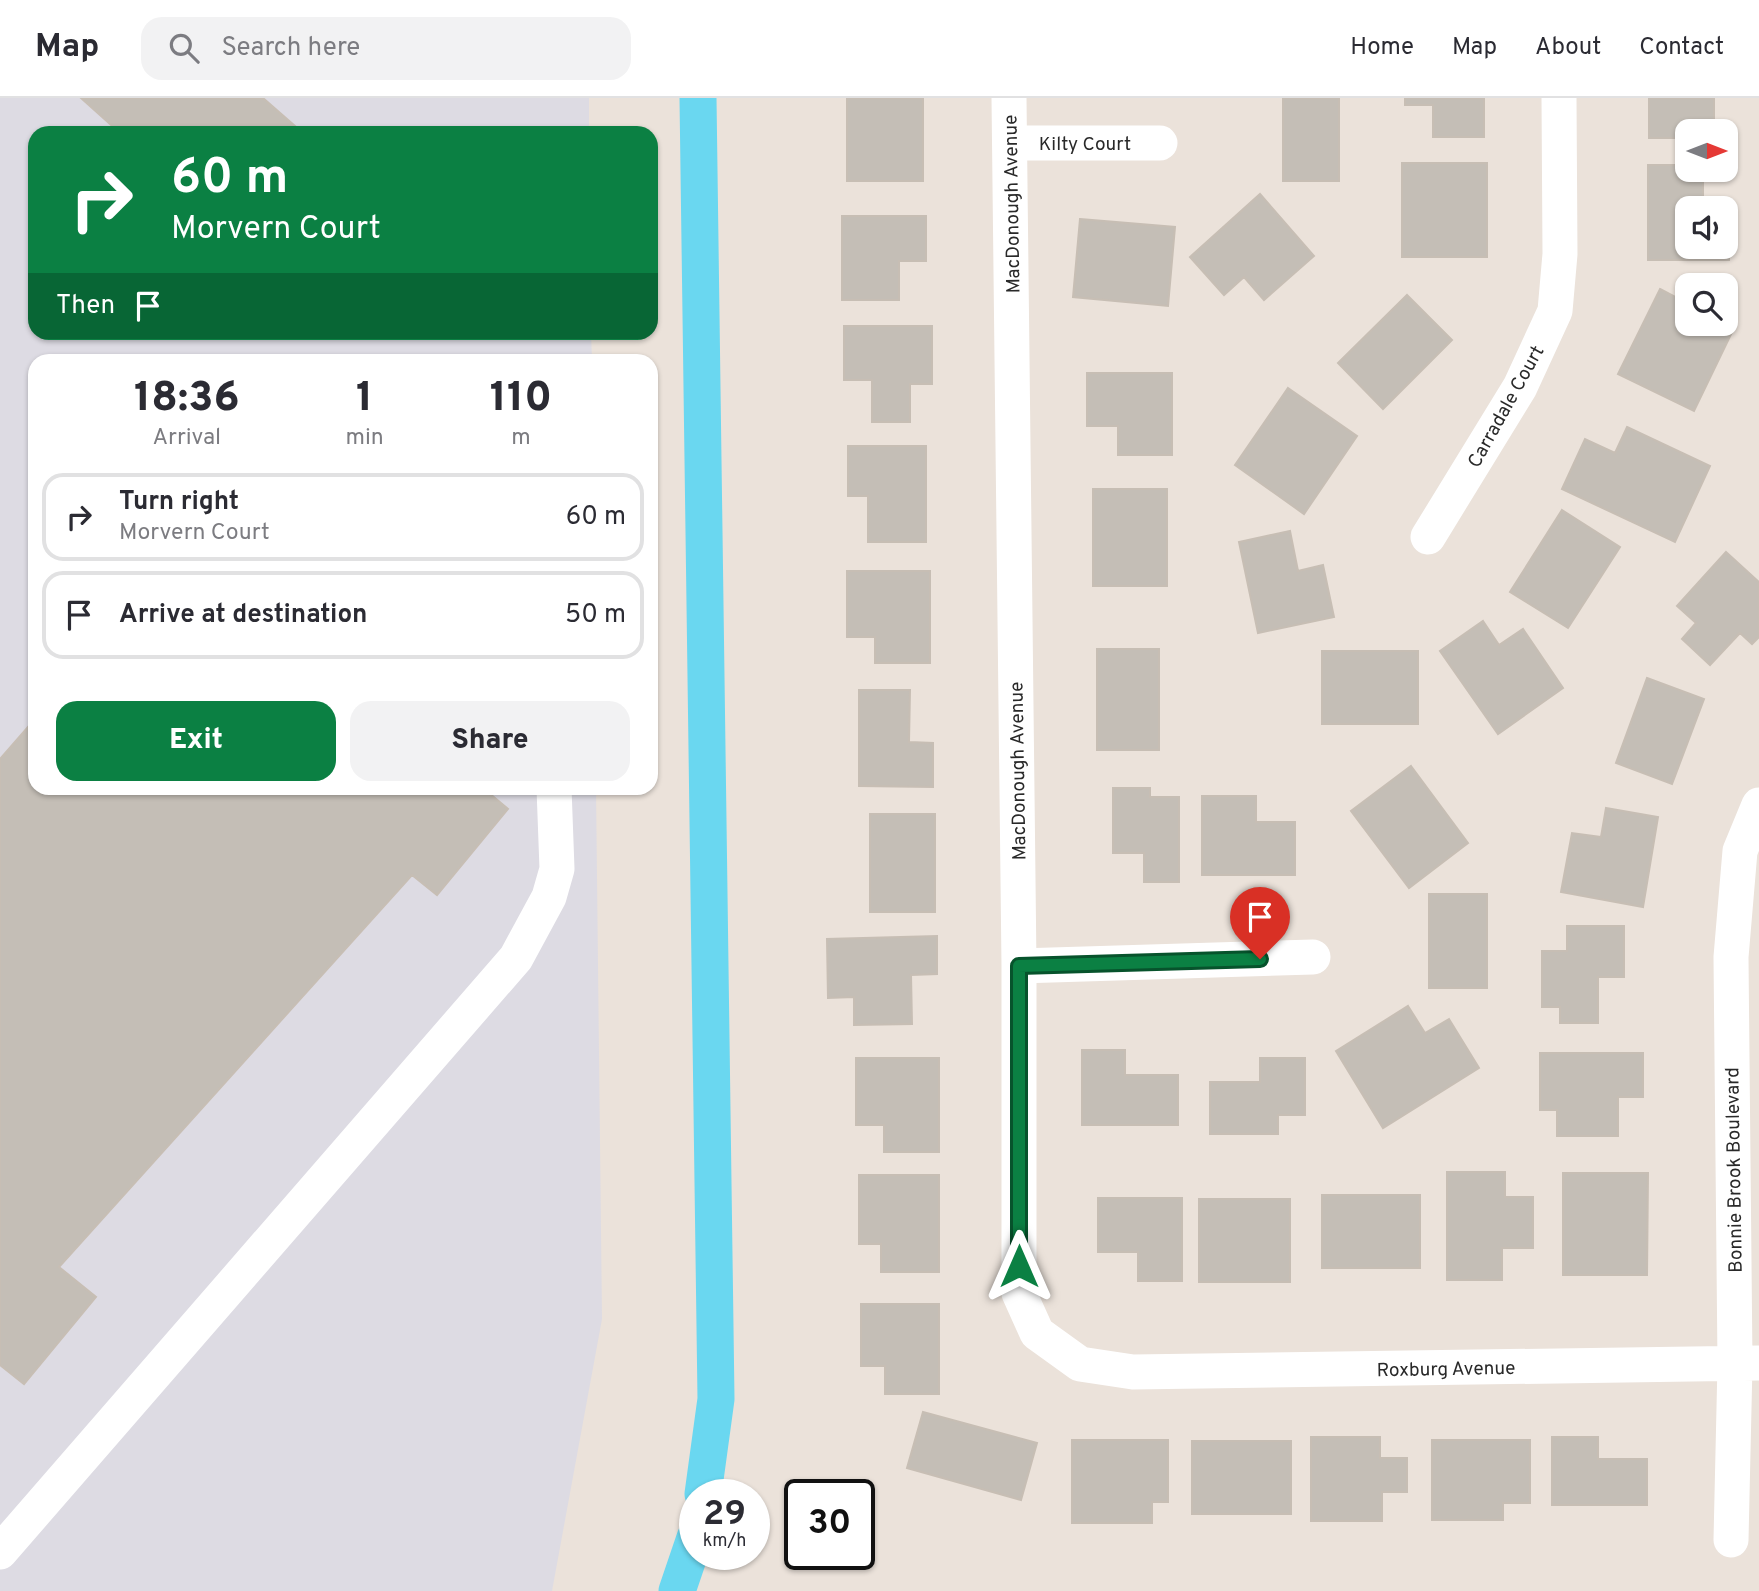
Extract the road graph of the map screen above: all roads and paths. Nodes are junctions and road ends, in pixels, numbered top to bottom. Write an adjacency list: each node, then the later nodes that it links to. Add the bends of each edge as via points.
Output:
1 (1009, 98): 3 (street, MacDonough Avenue)
2 (1559, 98): 5 (street, Carradale Court, via 1560,254 1555,311 1520,387)
3 (1010, 144): 4 (street, Kilty Court); 9 (street, MacDonough Avenue)
4 (1160, 144)
5 (1428, 537)
6 (554, 795): 13 (street, via 557,869 549,898 516,958)
7 (1759, 805): 10 (street, Bonnie Brook Boulevard, via 1740,851 1731,957)
8 (1313, 957): 9 (street)
9 (1019, 966): 11 (street, MacDonough Avenue, via 1019,1293 1037,1333 1080,1364)
10 (1747, 1363): 11 (street, Roxburg Avenue); 12 (street, Bonnie Brook Boulevard)
11 (1133, 1372)
12 (1731, 1540)
13 (0, 1552)

